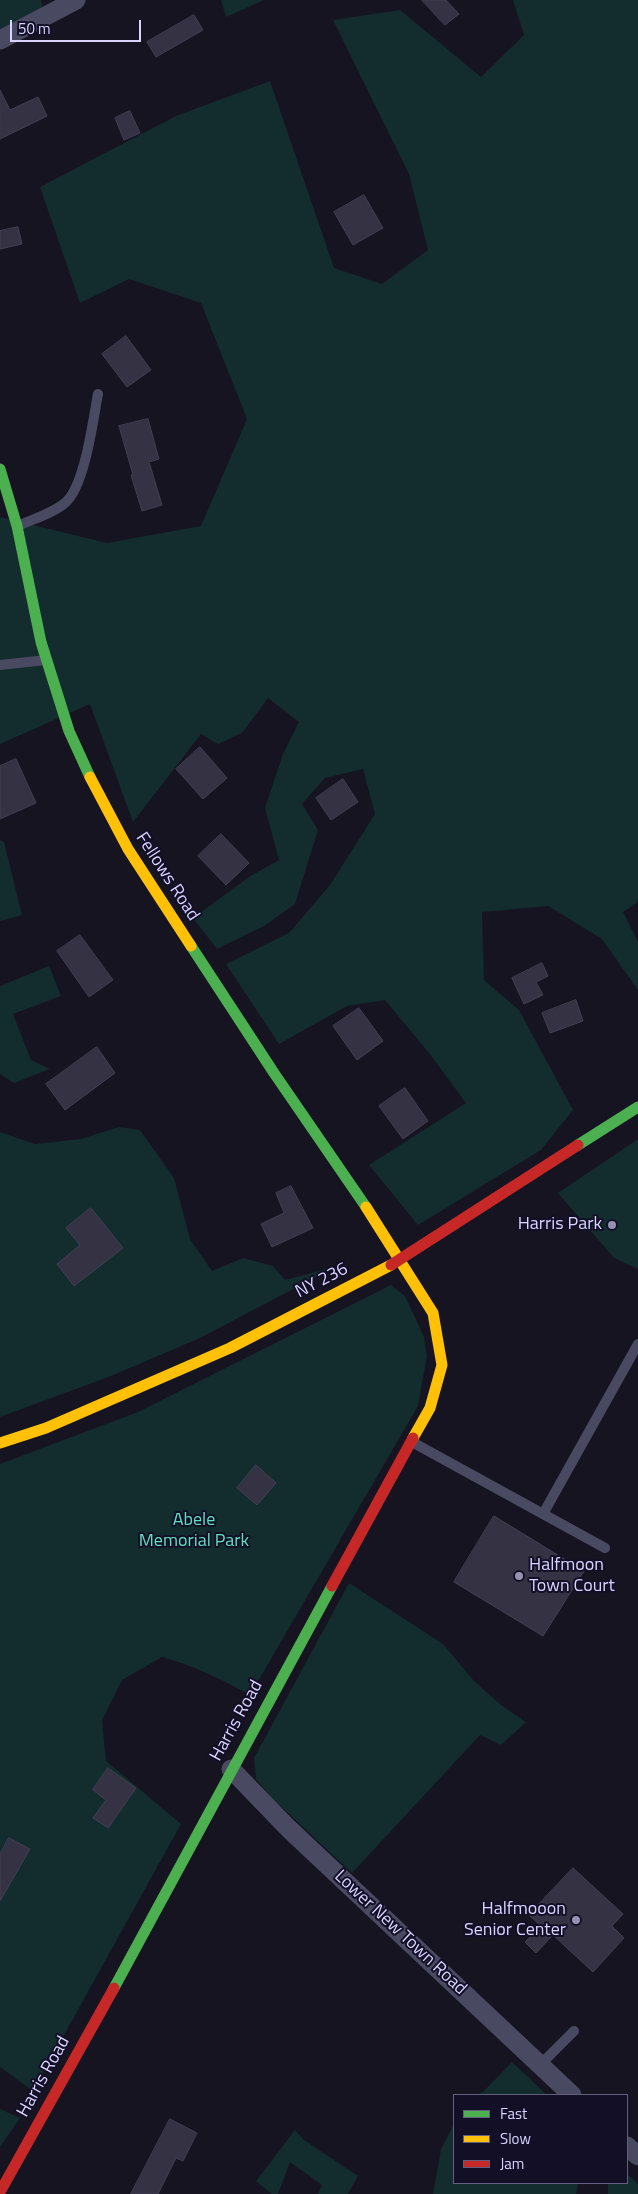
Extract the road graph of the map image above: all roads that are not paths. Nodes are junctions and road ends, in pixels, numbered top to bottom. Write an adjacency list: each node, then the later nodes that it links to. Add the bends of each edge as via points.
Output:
1 (76, 0): 2 (street)
2 (0, 40)
3 (98, 394): 5 (lane, via 78,486 68,501 58,508)
4 (0, 469): 5 (street, Fellows Road)
5 (17, 526): 6 (street, Fellows Road)
6 (47, 660): 7 (lane); 9 (street, Fellows Road, via 69,731 128,850)
7 (0, 665)
8 (638, 1107): 9 (street, NY 236 / NY 236)
9 (400, 1260): 11 (street, Harris Road, via 433,1313 442,1365 430,1408); 12 (street, NY 236 / NY 236, via 230,1348 46,1428)
10 (638, 1344): 13 (lane)
11 (411, 1442): 13 (lane); 15 (street, Harris Road)
12 (0, 1443)
13 (543, 1514): 14 (lane)
14 (606, 1548)
15 (230, 1769): 17 (street, Lower New Town Road, via 288,1828); 21 (street, Harris Road, via 102,2010)
16 (574, 2031): 17 (lane)
17 (540, 2065): 18 (street, Lower New Town Road)
18 (571, 2094)
19 (628, 2147): 20 (street)
20 (638, 2156)
21 (0, 2192)

